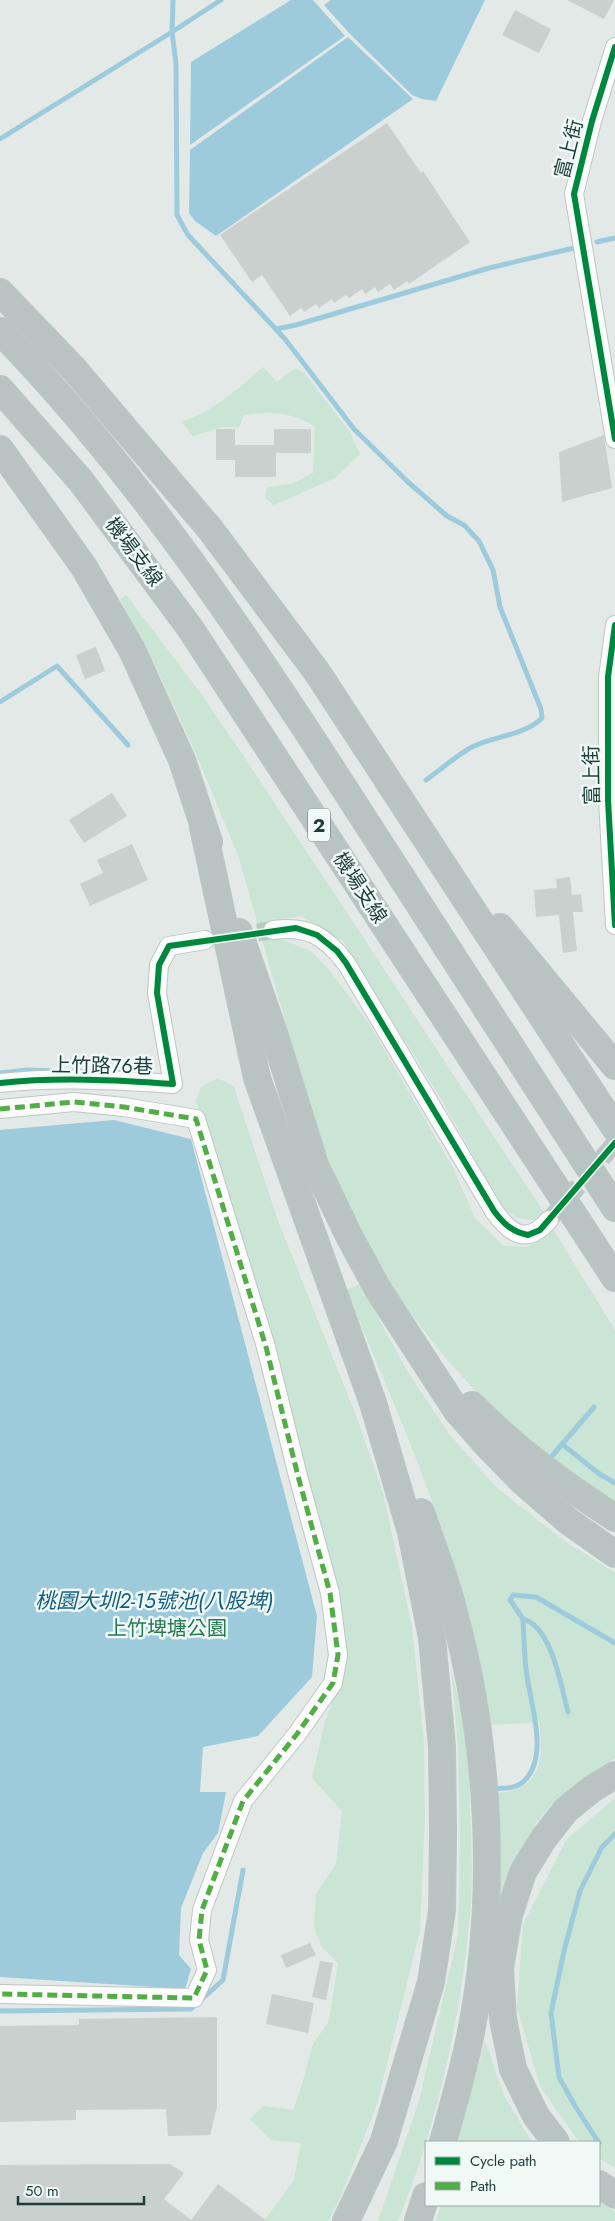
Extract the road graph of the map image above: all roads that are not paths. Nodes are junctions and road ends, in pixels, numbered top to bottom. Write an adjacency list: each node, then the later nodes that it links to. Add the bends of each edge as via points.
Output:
1 (615, 47): 5 (street, 富上街, via 574,194)
2 (0, 292): 8 (highway, via 74,369 210,529 317,672)
3 (0, 331): 17 (highway, 機場支線 / 2, via 86,426 189,559 287,698)
4 (0, 389): 19 (highway, 機場支線 / 2, via 81,481 190,628)
5 (615, 439)
6 (0, 449): 9 (highway, via 84,567 132,650 182,760)
7 (615, 625): 10 (street, 富上街, via 608,686 608,800)
8 (411, 816): 13 (highway); 16 (highway)
9 (203, 827): 20 (highway, via 273,1030 314,1165 350,1238); 21 (highway, via 257,1078)
10 (615, 925)
11 (273, 930): 18 (street, via 306,930 337,951 504,1224 528,1235 540,1230)
12 (205, 940): 14 (street, 上竹路76巷, via 169,946 159,965 157,993 173,1084 101,1080)
13 (615, 1066)
14 (0, 1083)
15 (0, 1109): 25 (street, via 74,1102 196,1119 266,1347 330,1593 338,1655 333,1683 243,1801 202,1910 199,1940 207,1970 194,1998)
16 (615, 1128)
17 (615, 1208)
18 (549, 1220)
19 (615, 1278)
20 (408, 1338): 22 (highway, via 504,1438 561,1483); 23 (highway, via 457,1411 486,1444 568,1521)
21 (373, 1403): 26 (highway, via 415,1492 453,1608 481,1753 486,1830 480,1964 471,2032); 31 (highway, via 411,1532 432,1638 442,1747 442,1910 431,1982 384,2141)
22 (615, 1518)
23 (615, 1554)
24 (615, 1775): 27 (highway, via 566,1810 523,1872 509,1914 500,1968 503,2019 513,2069 536,2116)
25 (0, 1994)
26 (443, 2141)
27 (555, 2141)
28 (600, 2185): 29 (highway)
29 (615, 2195)
30 (425, 2199): 32 (highway)
31 (346, 2221)
32 (418, 2221)

